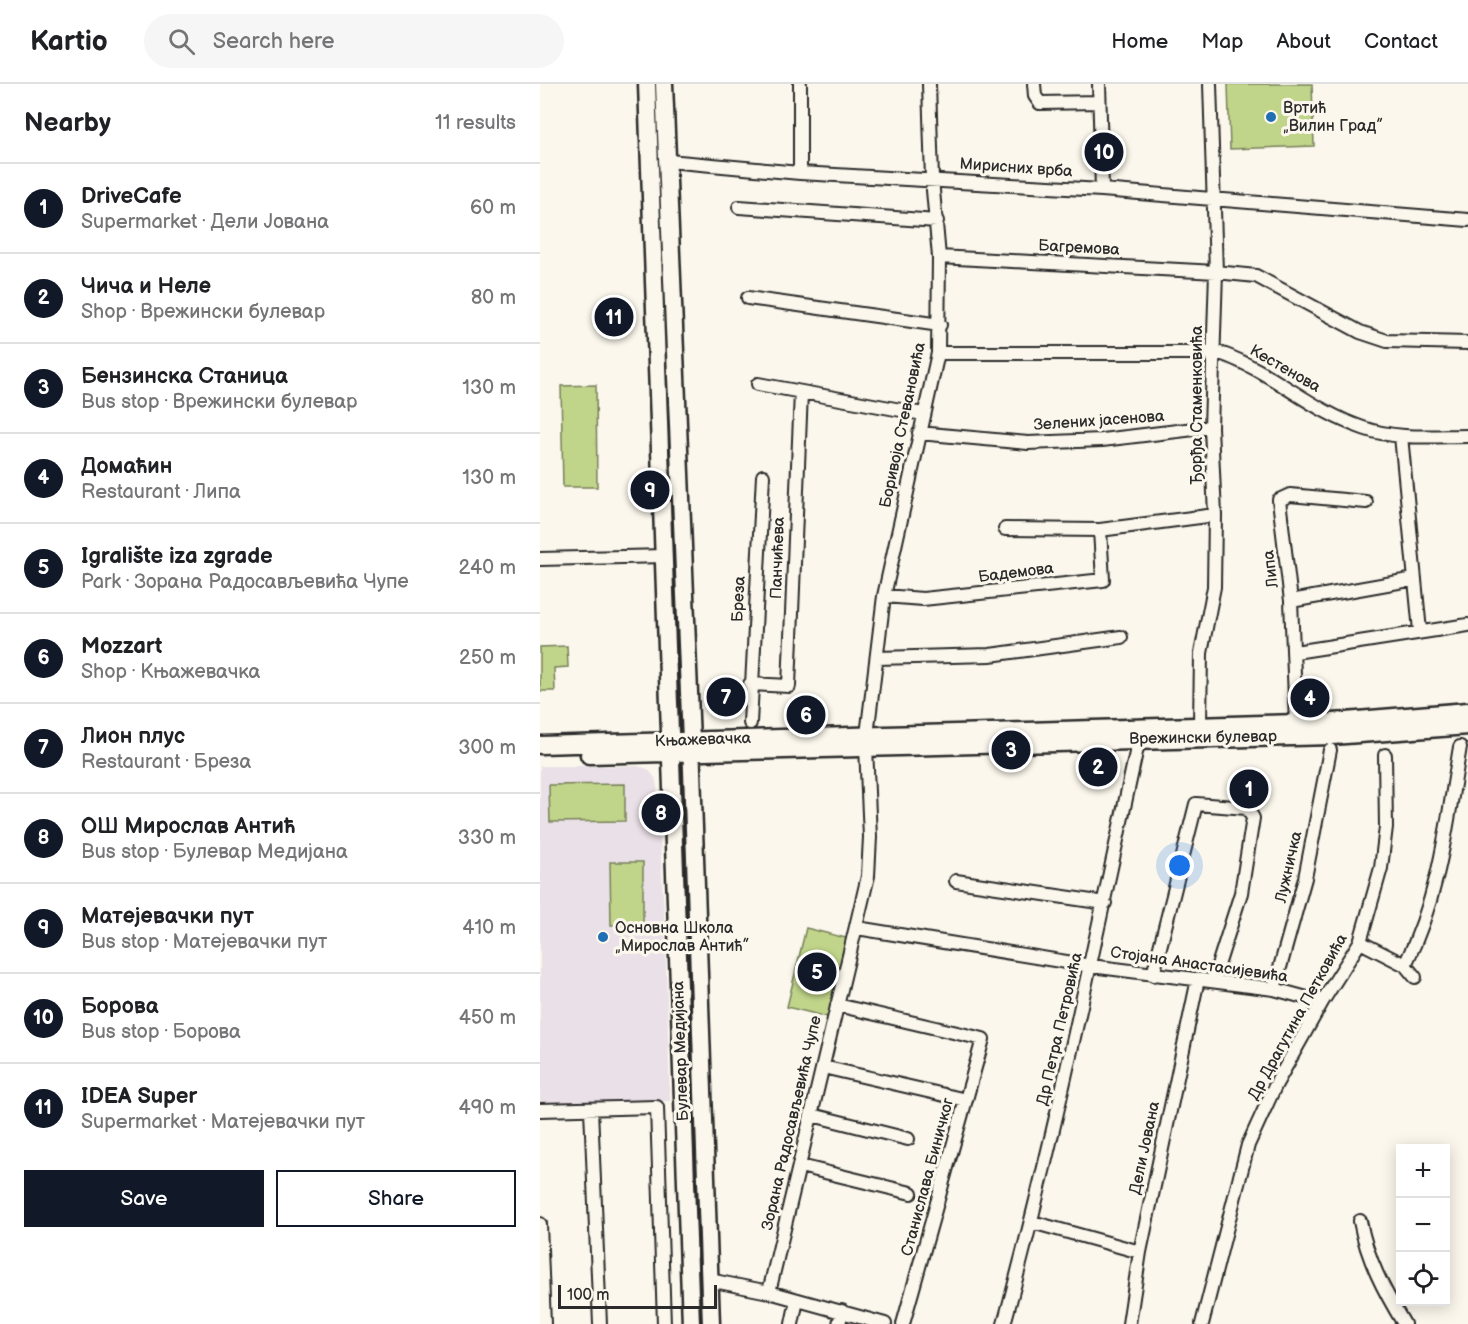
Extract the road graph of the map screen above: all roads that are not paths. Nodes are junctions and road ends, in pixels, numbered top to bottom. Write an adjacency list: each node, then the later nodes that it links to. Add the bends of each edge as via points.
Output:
1 (647, 84): 36 (main road, Булевар Медијана)
2 (664, 84): 9 (main road, Булевар Медијана)
3 (800, 84): 10 (street)
4 (929, 84): 11 (street, Боривоја Стевановића)
5 (1034, 84): 8 (street, via 1040,103)
6 (1099, 84): 8 (street)
7 (1210, 84): 13 (street, Ђорђа Стаменковића)
8 (1099, 102): 12 (street)
9 (668, 161): 10 (street, Мирисних врба); 55 (main road, Булевар Медијана)
10 (800, 172): 11 (street, Мирисних врба)
11 (932, 178): 12 (street, Мирисних врба); 16 (street, Боривоја Стевановића)
12 (1102, 190): 13 (street, Мирисних врба)
13 (1215, 201): 15 (street, Мирисних врба); 18 (street, Ђорђа Стаменковића)
14 (739, 207): 16 (street)
15 (1468, 220)
16 (937, 221): 17 (street, Боривоја Стевановића)
17 (939, 257): 18 (street, Багремова); 20 (street, Боривоја Стевановића)
18 (1216, 272): 21 (street, Багремова, via 1256,276 1360,332 1387,341); 23 (street, Ђорђа Стаменковића)
19 (748, 298): 20 (street)
20 (940, 325): 22 (street, Боривоја Стевановића)
21 (1468, 343)
22 (938, 353): 23 (street, Кестенова); 26 (street, Боривоја Стевановића)
23 (1211, 353): 27 (street, Ђорђа Стаменковића); 29 (street, Кестенова, via 1232,357 1260,370 1327,413 1364,429)
24 (758, 384): 25 (street)
25 (801, 392): 26 (street); 46 (street, Панчићева, via 789,686)
26 (923, 414): 28 (street, Боривоја Стевановића)
27 (1211, 427): 28 (street, Зелених јасенова, via 1102,440 1028,442); 33 (street, Ђорђа Стаменковића)
28 (919, 433): 39 (street, Боривоја Стевановића)
29 (1401, 436): 30 (street, Кестенова); 38 (street)
30 (1468, 436)
31 (763, 476): 46 (street, Бреза)
32 (1366, 502): 40 (street, Липа, via 1290,495 1279,500)
33 (1215, 515): 35 (street); 50 (street, Ђорђа Стаменковића, via 1214,587 1199,674)
34 (1005, 530): 35 (street)
35 (1100, 530): 39 (street, Бадемова, via 1103,580 923,599)
36 (665, 556): 37 (street); 57 (main road, Булевар Медијана)
37 (540, 559)
38 (1415, 579): 40 (street); 42 (street)
39 (884, 596): 45 (street, Боривоја Стевановића)
40 (1291, 601): 44 (street, Липа)
41 (1468, 625): 42 (street)
42 (1420, 631): 44 (street)
43 (1121, 637): 45 (street, via 990,655)
44 (1294, 652): 49 (street, Липа)
45 (877, 658): 53 (street, Боривоја Стевановића)
46 (750, 684): 48 (street, Бреза)
47 (1468, 711): 49 (main road, Врежински булевар)
48 (750, 723)
49 (1296, 723): 50 (main road, Врежински булевар)
50 (1200, 725): 53 (main road, Врежински булевар)
51 (1468, 726): 52 (main road, Врежински булевар, via 1332,736)
52 (1139, 739): 53 (main road, Врежински булевар); 62 (street, Др Петра Петровића)
53 (866, 741): 55 (main road, Књажевачка); 63 (street, Зорана Радосављевића Чупе, via 870,837 868,876)
54 (540, 745): 57 (main road, Књажевачка)
55 (691, 747): 57 (main road, Књажевачка); 86 (main road, Булевар Медијана)
56 (1460, 747): 65 (street, via 1432,901)
57 (671, 748): 59 (main road, Књажевачка); 93 (main road, Булевар Медијана)
58 (1330, 750): 71 (street, Лужничка, via 1305,878)
59 (540, 755)
60 (1385, 755): 64 (street, Др Драгутина Петковића, via 1386,827 1381,868)
61 (956, 881): 62 (street)
62 (1106, 903): 66 (street, Др Петра Петровића)
63 (857, 928): 66 (street, Стојана Анастасијевића); 73 (street, Зорана Радосављевића Чупе)
64 (1360, 942): 65 (street); 72 (street, Др Драгутина Петковића)
65 (1405, 965): 68 (street)
66 (1092, 966): 67 (street, Стојана Анастасијевића); 83 (street, Др Петра Петровића)
67 (1153, 975): 69 (street, Стојана Анастасијевића); 70 (street, via 1196,804 1247,808 1253,818 1241,893)
68 (1415, 976)
69 (1198, 979): 70 (street, Стојана Анастасијевића); 85 (street, Дели Јована)
70 (1213, 981): 71 (street, Стојана Анастасијевића)
71 (1274, 989): 72 (street, Стојана Анастасијевића)
72 (1322, 1002): 100 (street, Др Драгутина Петковића, via 1276,1084 1248,1145)
73 (837, 1005): 74 (street, Зорана Радосављевића Чупе); 75 (street, Станислава Биничког, via 983,1039)
74 (823, 1067): 75 (street); 78 (street, Зорана Радосављевића Чупе)
75 (966, 1100): 97 (street, Станислава Биничког)
76 (591, 1109): 77 (street); 91 (street); 92 (street, Булевар Медијана, via 657,1107)
77 (540, 1110)
78 (812, 1115): 79 (street); 80 (street, Зорана Радосављевића Чупе)
79 (908, 1138)
80 (800, 1166): 81 (street); 87 (street, Зорана Радосављевића Чупе)
81 (911, 1193)
82 (1360, 1221): 101 (street, via 1365,1247)
83 (1032, 1222): 85 (street); 98 (street, Др Петра Петровића)
84 (540, 1224): 90 (street)
85 (1140, 1251): 99 (street, Дели Јована)
86 (709, 1280): 87 (street); 94 (main road, Булевар Медијана)
87 (769, 1292): 88 (street)
88 (797, 1300): 89 (street); 95 (street)
89 (841, 1318): 96 (street)
90 (544, 1324)
91 (600, 1324)
92 (664, 1324)
93 (691, 1324)
94 (711, 1324)
95 (792, 1324)
96 (885, 1324)
97 (903, 1324)
98 (1004, 1324)
99 (1129, 1324)
100 (1202, 1324)
101 (1404, 1324)

